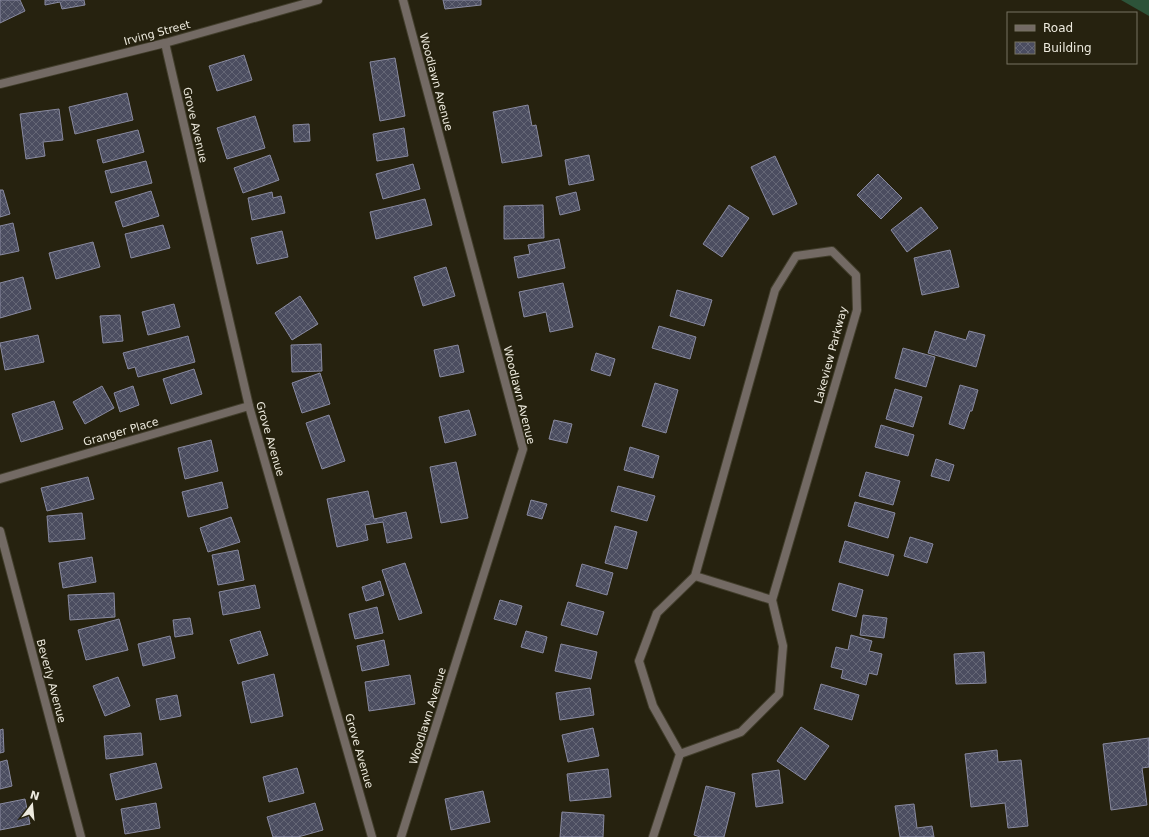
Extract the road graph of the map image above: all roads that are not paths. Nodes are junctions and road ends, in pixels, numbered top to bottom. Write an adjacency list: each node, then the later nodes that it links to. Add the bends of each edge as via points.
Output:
1 (318, 0): 3 (street, Irving Street)
2 (403, 0): 13 (street, Woodlawn Avenue, via 523,449)
3 (165, 43): 4 (street, Irving Street); 5 (street, Grove Avenue)
4 (0, 84)
5 (249, 406): 6 (street, Granger Place); 12 (street, Grove Avenue)
6 (0, 479)
7 (0, 531): 11 (street, Beverly Avenue)
8 (695, 576): 9 (street); 9 (street, Lakeview Parkway, via 776,290 796,256 832,251 856,275 857,310); 10 (street, Lakeview Parkway, via 657,613 638,661 652,706)
9 (772, 600): 10 (street, Lakeview Parkway, via 783,646 779,694 741,732)
10 (680, 754): 14 (street)
11 (81, 837)
12 (372, 837)
13 (401, 837)
14 (653, 837)

